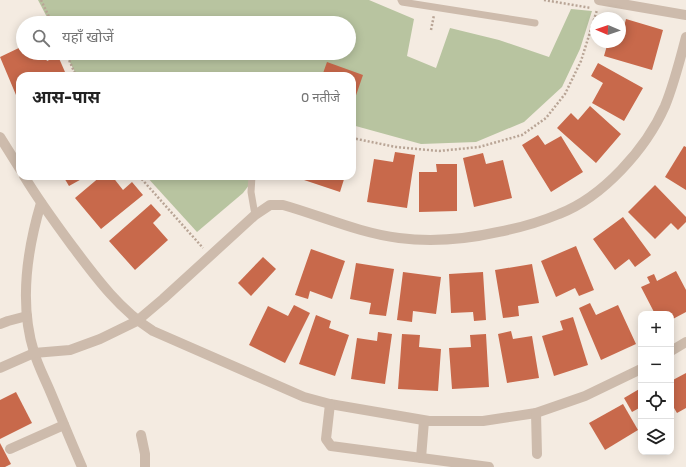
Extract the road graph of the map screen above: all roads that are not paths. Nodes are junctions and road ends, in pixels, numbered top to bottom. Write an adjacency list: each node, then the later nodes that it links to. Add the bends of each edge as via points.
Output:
1 (401, 0): 4 (lane)
2 (599, 3): 3 (street)
3 (686, 15)
4 (534, 24)
5 (686, 37): 11 (street, via 674,83 664,107 635,154 600,189 560,214 516,229 490,234 424,240 377,234 283,205 270,206)
6 (0, 137): 7 (street)
7 (16, 163)
8 (27, 180): 10 (street)
9 (252, 180): 11 (lane)
10 (41, 203): 12 (street, via 31,240 26,284); 13 (street, via 88,268)
11 (255, 215): 13 (street)
12 (27, 316): 14 (street); 17 (street)
13 (137, 321): 17 (street, via 70,350); 20 (street, via 153,331 296,394)
14 (0, 324)
15 (686, 342): 16 (street)
16 (674, 349)
17 (34, 352): 18 (street); 23 (street)
18 (0, 368)
19 (638, 370): 21 (street, via 585,396)
20 (330, 404): 22 (street); 27 (street, via 326,439 331,446)
21 (536, 413): 22 (street, via 483,421); 26 (street)
22 (424, 421): 27 (street)
23 (64, 424): 25 (street); 28 (street)
24 (141, 435): 29 (street)
25 (10, 449)
26 (537, 454)
27 (421, 458): 30 (street)
28 (82, 467)
29 (145, 467)
30 (489, 467)

